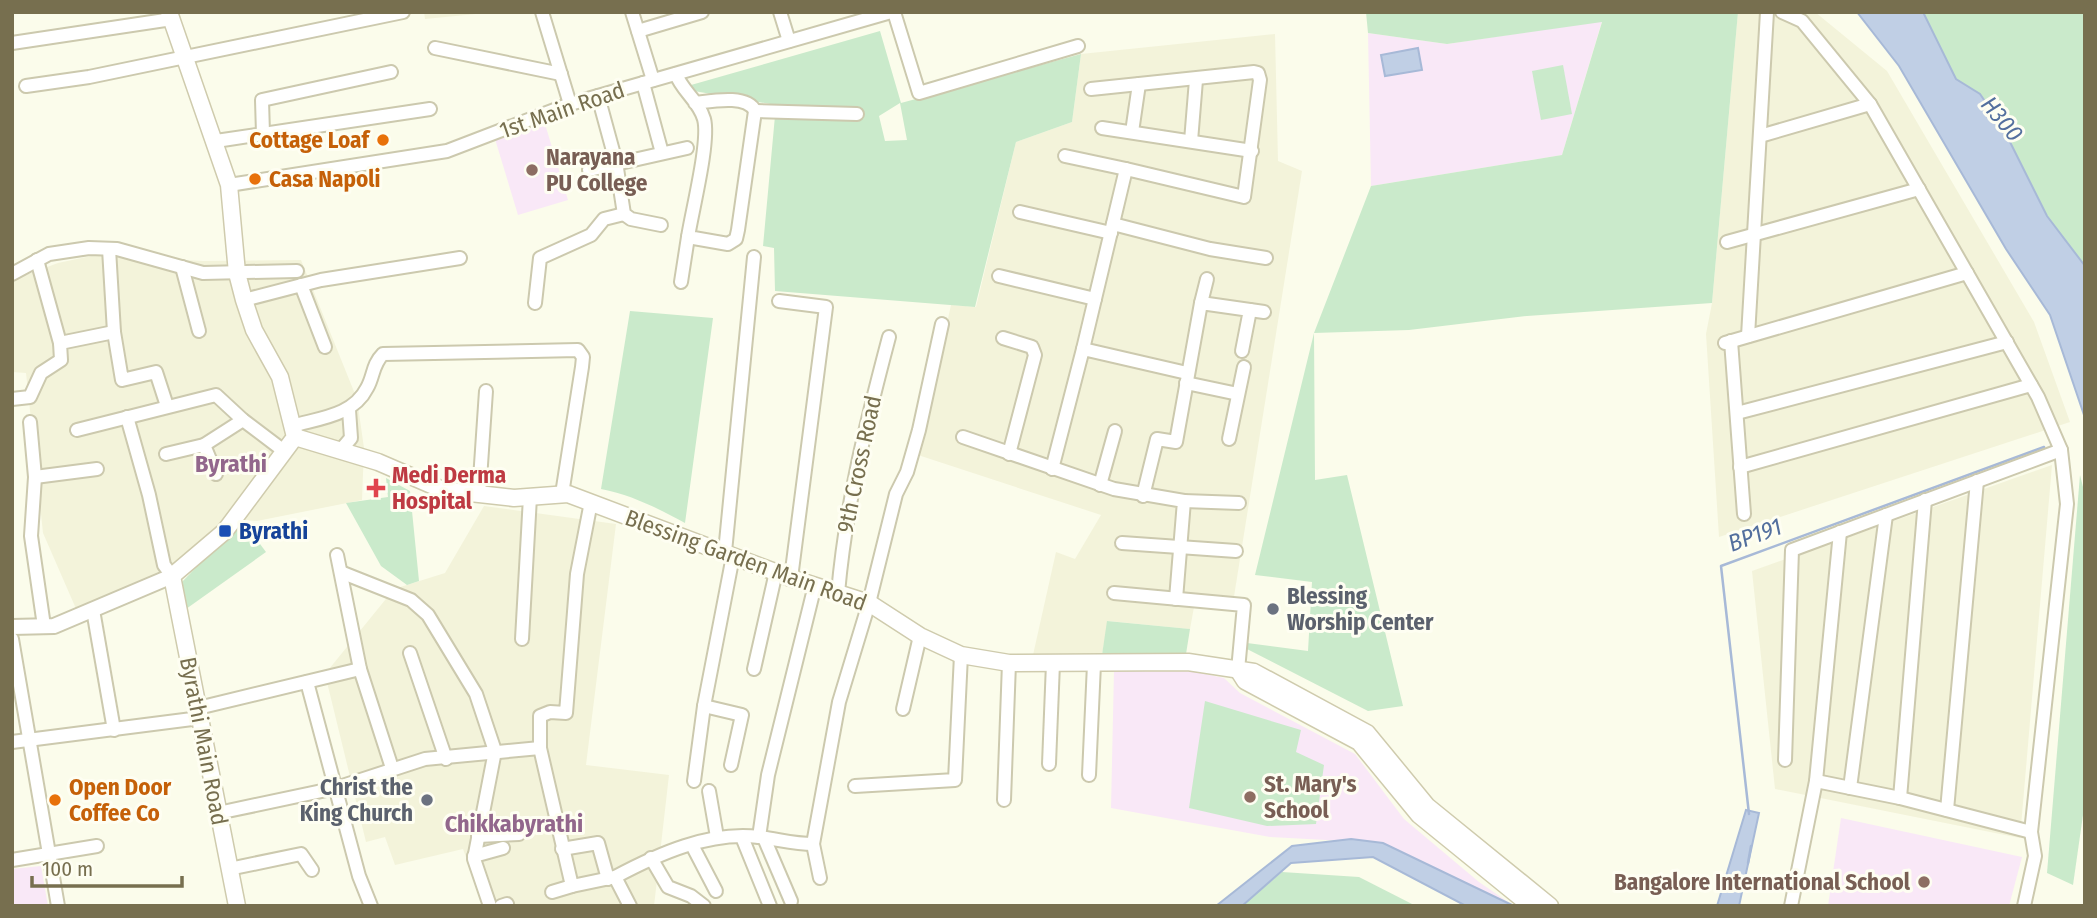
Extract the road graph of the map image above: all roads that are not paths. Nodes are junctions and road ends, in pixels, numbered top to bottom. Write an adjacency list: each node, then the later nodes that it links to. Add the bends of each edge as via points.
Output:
1 (403, 12): 16 (street)
2 (542, 12): 18 (street)
3 (632, 12): 11 (street)
4 (702, 12): 11 (street)
5 (780, 12): 12 (street)
6 (892, 12): 10 (street, 1st Main Road); 14 (street, via 919,93)
7 (1767, 12): 35 (street)
8 (1782, 12): 28 (street, via 1802,21)
9 (171, 16): 13 (street); 16 (main road)
10 (853, 18): 12 (street, 1st Main Road)
11 (638, 31): 21 (street)
12 (789, 41): 19 (street, 1st Main Road)
13 (12, 43)
14 (1078, 46)
15 (435, 48): 18 (street)
16 (187, 57): 23 (street); 36 (main road)
17 (391, 72): 34 (street, via 262,100)
18 (561, 74): 27 (street)
19 (676, 74): 21 (street, 1st Main Road); 26 (street)
20 (1196, 80): 22 (street); 37 (street); 39 (street, via 1258,73)
21 (648, 81): 25 (street, 1st Main Road); 40 (street)
22 (1139, 84): 24 (street); 33 (street)
23 (26, 86)
24 (1091, 89)
25 (598, 96): 27 (street, 1st Main Road); 42 (street)
26 (695, 103): 30 (street, via 736,100); 52 (street, via 706,130)
27 (570, 104): 45 (street, 1st Main Road, via 447,150)
28 (1870, 104): 35 (street); 46 (street)
29 (429, 109): 34 (street)
30 (755, 111): 31 (street); 52 (street, via 736,239 725,244)
31 (857, 114)
32 (1102, 128): 33 (street)
33 (1132, 132): 37 (street)
34 (263, 134): 36 (street)
35 (1760, 136): 51 (street)
36 (216, 141): 45 (main road)
37 (1191, 141): 39 (street)
38 (687, 148): 40 (street)
39 (1252, 151): 43 (street, via 1244,197)
40 (662, 153): 42 (street)
41 (1065, 156): 43 (street)
42 (616, 162): 44 (street); 48 (street)
43 (1126, 169): 50 (street)
44 (589, 170)
45 (229, 185): 61 (main road)
46 (1919, 189): 51 (street); 62 (street)
47 (1020, 212): 50 (street)
48 (624, 214): 49 (street); 71 (street, via 604,219 591,235 540,258)
49 (661, 225)
50 (1112, 229): 57 (street); 68 (street)
51 (1754, 235): 53 (street); 78 (street)
52 (688, 237): 66 (street)
53 (1727, 243)
54 (109, 249): 58 (street, via 49,254); 59 (street); 77 (street)
55 (754, 257): 130 (street)
56 (460, 258): 67 (street)
57 (1266, 258)
58 (37, 261): 63 (street); 82 (street)
59 (182, 267): 61 (street, via 203,273); 76 (street)
60 (297, 271): 61 (street)
61 (237, 273): 69 (main road)
62 (1967, 273): 78 (street); 81 (street)
63 (12, 274)
64 (999, 276): 68 (street)
65 (1207, 279): 72 (street)
66 (681, 282)
67 (301, 285): 69 (street); 83 (street)
68 (1095, 299): 84 (street)
69 (244, 300): 99 (main road, via 254,330 280,377)
70 (779, 301): 133 (street, via 826,307)
71 (536, 303)
72 (1201, 303): 73 (street); 87 (street)
73 (1250, 310): 74 (street); 85 (street)
74 (1264, 312)
75 (942, 324): 139 (street, via 919,430 896,494)
76 (199, 331)
77 (114, 332): 82 (street); 92 (street, via 122,380 156,372)
78 (1748, 336): 94 (street, via 1728,342)
79 (889, 337): 136 (street, 9th Cross Road, via 849,500)
80 (1003, 338): 108 (street, via 1032,347 1035,355)
81 (2007, 342): 88 (street); 94 (street)
82 (60, 343): 91 (street, via 61,360 41,373 30,397)
83 (325, 347)
84 (1083, 349): 87 (street); 111 (street)
85 (1242, 351)
86 (1244, 367): 90 (street)
87 (1186, 378): 90 (street); 118 (street, via 1176,442 1157,439)
88 (2031, 384): 104 (street); 109 (street)
89 (486, 391): 116 (street)
90 (1238, 394): 102 (street)
91 (12, 399)
92 (167, 406): 95 (street); 96 (street, via 216,395)
93 (349, 410): 99 (street); 106 (street, via 351,438); 117 (street, via 367,388 383,354 578,350 582,368)
94 (1737, 413): 109 (street)
95 (127, 417): 98 (street); 134 (street, via 164,565)
96 (243, 420): 103 (street); 105 (street)
97 (30, 422): 113 (street)
98 (77, 430)
99 (293, 431): 105 (main road); 106 (main road, Blessing Garden Main Road)
100 (1115, 431): 115 (street)
101 (963, 437): 108 (street)
102 (1229, 439)
103 (204, 445): 107 (street); 112 (street)
104 (2061, 450): 114 (street); 179 (street, via 2067,504)
105 (284, 451): 134 (main road, via 225,531)
106 (340, 451): 116 (main road, Blessing Garden Main Road, via 443,490)
107 (166, 454)
108 (1009, 454): 111 (street)
109 (1741, 467): 124 (street)
110 (97, 469): 113 (street)
111 (1052, 469): 115 (street)
112 (216, 474)
113 (35, 477): 141 (street, via 31,536)
114 (1977, 481): 121 (street); 177 (street)
115 (1100, 485): 118 (street)
116 (479, 494): 119 (main road, Blessing Garden Main Road)
117 (562, 494): 119 (main road, Blessing Garden Main Road); 122 (main road, Blessing Garden Main Road)
118 (1143, 496): 120 (street)
119 (530, 497): 145 (street)
120 (1184, 500): 123 (street); 128 (street)
121 (1925, 500): 125 (street); 175 (street)
122 (591, 502): 130 (main road, Blessing Garden Main Road); 161 (street, via 577,574 566,713 540,716)
123 (1239, 503)
124 (1744, 514)
125 (1886, 515): 126 (street); 173 (street)
126 (1840, 532): 164 (street, via 1792,550); 170 (street)
127 (1122, 542): 128 (street)
128 (1181, 547): 129 (street); 138 (street)
129 (1236, 551)
130 (729, 554): 133 (main road, Blessing Garden Main Road); 155 (street)
131 (337, 555): 132 (street)
132 (342, 573): 151 (street); 162 (street, via 411,600 428,615 476,694)
133 (783, 575): 135 (main road, Blessing Garden Main Road); 152 (street)
134 (172, 576): 140 (street); 157 (main road, Byrathi Main Road)
135 (815, 585): 136 (main road, Blessing Garden Main Road); 184 (street, via 768,775)
136 (838, 593): 139 (main road, Blessing Garden Main Road)
137 (1114, 593): 138 (street)
138 (1176, 599): 153 (street, via 1244,605)
139 (869, 603): 143 (main road, Blessing Garden Main Road); 185 (street, via 839,702)
140 (93, 610): 141 (street); 158 (street)
141 (44, 626): 142 (street)
142 (12, 627)
143 (919, 636): 147 (main road, Blessing Garden Main Road); 156 (street)
144 (12, 639): 159 (street)
145 (522, 639)
146 (410, 653): 163 (street)
147 (961, 655): 148 (main road, Blessing Garden Main Road); 171 (street, via 955,780)
148 (1009, 663): 149 (main road, Blessing Garden Main Road); 176 (street)
149 (1053, 663): 150 (main road, Blessing Garden Main Road); 165 (street)
150 (1094, 664): 153 (main road, Blessing Garden Main Road, via 1188,662); 168 (street)
151 (360, 669): 154 (street); 167 (street)
152 (754, 669)
153 (1238, 670): 210 (main road, Blessing Garden Main Road, via 1245,681 1359,742 1419,815); 211 (main road, Blessing Garden Main Road, via 1254,672 1367,733 1427,806)
154 (307, 682): 157 (street); 172 (street)
155 (704, 706): 166 (street, via 742,715); 169 (street)
156 (903, 709)
157 (199, 713): 158 (street); 178 (main road, Byrathi Main Road)
158 (114, 730): 159 (street)
159 (29, 740): 160 (street); 190 (street)
160 (12, 742)
161 (540, 748): 162 (street); 189 (street)
162 (495, 751): 163 (street); 181 (street)
163 (446, 759): 167 (street)
164 (1785, 760)
165 (1049, 764)
166 (731, 765)
167 (392, 768): 172 (street)
168 (1089, 775)
169 (694, 781)
170 (1815, 781): 173 (street); 212 (street)
171 (855, 786)
172 (336, 788): 178 (street); 205 (street)
173 (1850, 788): 175 (street)
174 (709, 791): 182 (street)
175 (1900, 798): 177 (street)
176 (1004, 800)
177 (1947, 810): 179 (street)
178 (218, 813): 194 (main road, Byrathi Main Road)
179 (2031, 832): 202 (street, via 2035,856)
180 (519, 834): 181 (street)
181 (478, 836): 191 (street)
182 (717, 837): 183 (street); 186 (street)
183 (742, 837): 184 (street); 209 (street)
184 (762, 837): 185 (street); 201 (street)
185 (813, 844): 197 (street)
186 (692, 845): 192 (street); 199 (street)
187 (97, 846): 190 (street)
188 (503, 848): 191 (street)
189 (562, 849): 196 (street, via 598,843); 198 (street)
190 (49, 856): 193 (street); 203 (street)
191 (474, 856): 206 (street)
192 (651, 858): 196 (street); 208 (street, via 668,887)
193 (12, 860)
194 (229, 869): 195 (street, via 301,854); 204 (main road, Byrathi Main Road)
195 (312, 870)
196 (612, 878): 198 (street); 207 (street)
197 (820, 878)
198 (572, 886): 200 (street)
199 (716, 891)
200 (552, 892)
201 (791, 901)
202 (2026, 905)
203 (58, 906)
204 (237, 906)
205 (371, 906)
206 (490, 906)
207 (630, 906)
208 (704, 906)
209 (770, 906)
210 (1531, 906)
211 (1550, 906)
212 (1791, 906)

